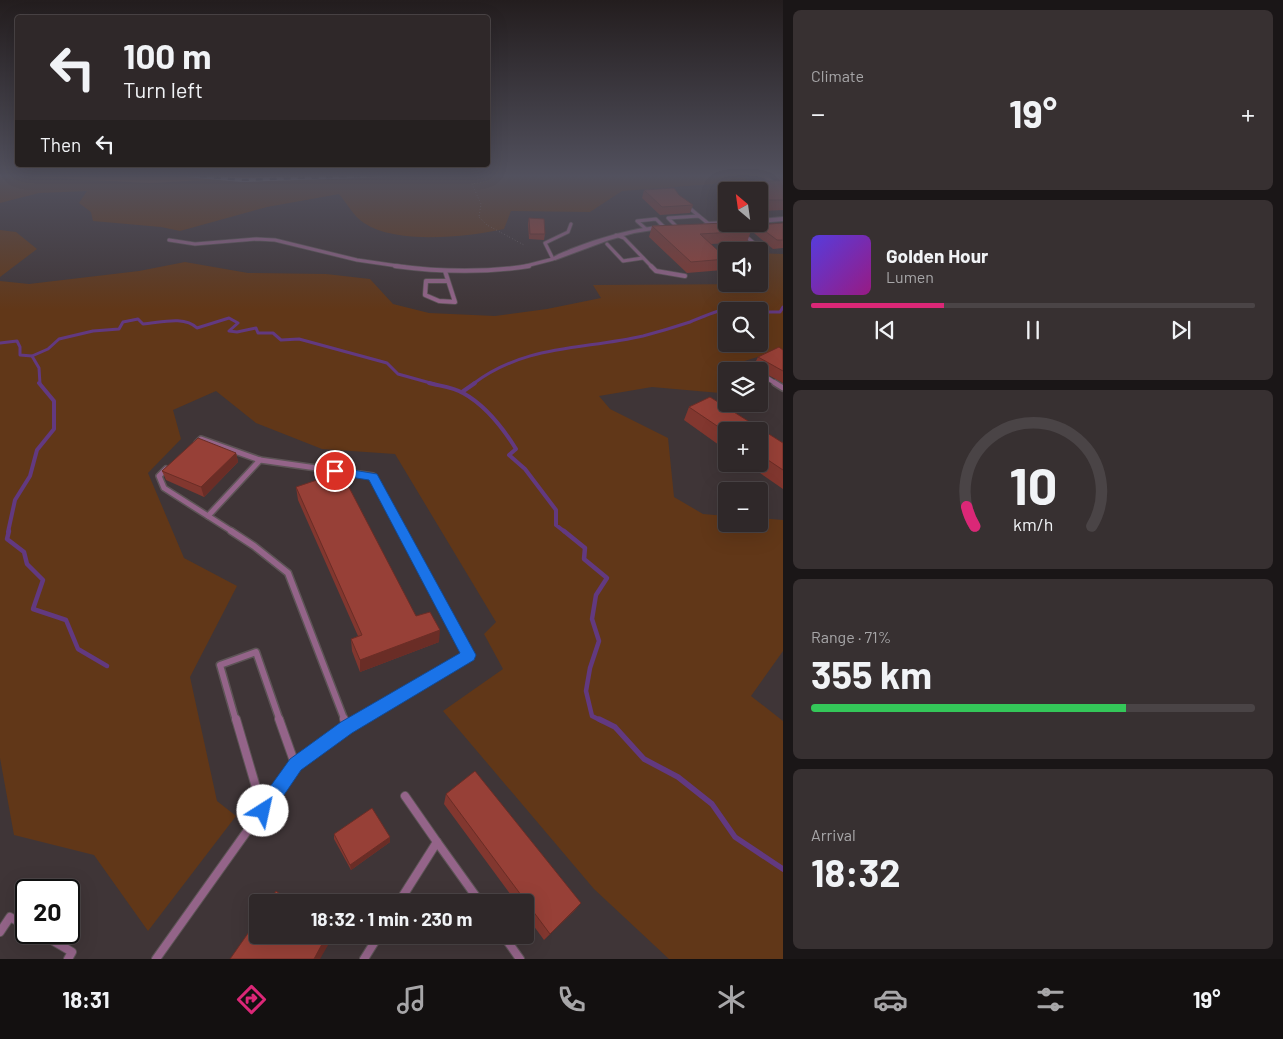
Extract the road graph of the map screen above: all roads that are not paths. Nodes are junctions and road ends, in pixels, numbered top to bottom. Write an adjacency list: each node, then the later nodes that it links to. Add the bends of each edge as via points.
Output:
1 (649, 220): 13 (lane, via 637,221)
2 (657, 220): 12 (lane)
3 (670, 220): 11 (lane)
4 (703, 220): 8 (lane)
5 (783, 220): 6 (street)
6 (768, 221)
7 (571, 224): 20 (lane, via 568,232 545,243)
8 (708, 224): 9 (street); 10 (street)
9 (718, 224)
10 (695, 225)
11 (679, 226): 12 (street)
12 (664, 227): 13 (street)
13 (646, 229): 15 (street)
14 (742, 232): 17 (lane)
15 (616, 235): 19 (lane, via 624,238); 20 (street)
16 (169, 240): 21 (lane, via 194,244 274,239 356,260)
17 (753, 242)
18 (607, 244): 19 (lane, via 623,260)
19 (643, 258): 22 (lane, via 656,271)
20 (553, 260): 21 (lane, via 534,267)
21 (446, 271): 23 (lane)
22 (685, 276)
23 (448, 281): 23 (lane, via 455,302 439,301 425,295 426,281)
24 (768, 379): 25 (lane)
25 (783, 388)
26 (194, 445): 27 (lane, via 201,439)
27 (260, 460): 29 (lane); 30 (lane, via 373,476 469,655)
28 (173, 463): 29 (lane, via 159,476 164,488)
29 (208, 516): 30 (lane, via 288,573)
30 (347, 727): 31 (lane)
31 (295, 764): 33 (lane); 33 (lane, via 256,652 220,666)
32 (405, 796): 34 (lane)
33 (263, 811): 43 (lane)
34 (437, 842): 35 (lane); 36 (lane)
35 (404, 894)
36 (474, 894)
37 (15, 920): 38 (lane, via 10,917)
38 (0, 932)
39 (58, 944): 42 (lane, via 72,952)
40 (373, 944): 44 (lane)
41 (509, 944): 45 (lane)
42 (68, 959)
43 (156, 959)
44 (364, 959)
45 (520, 959)

